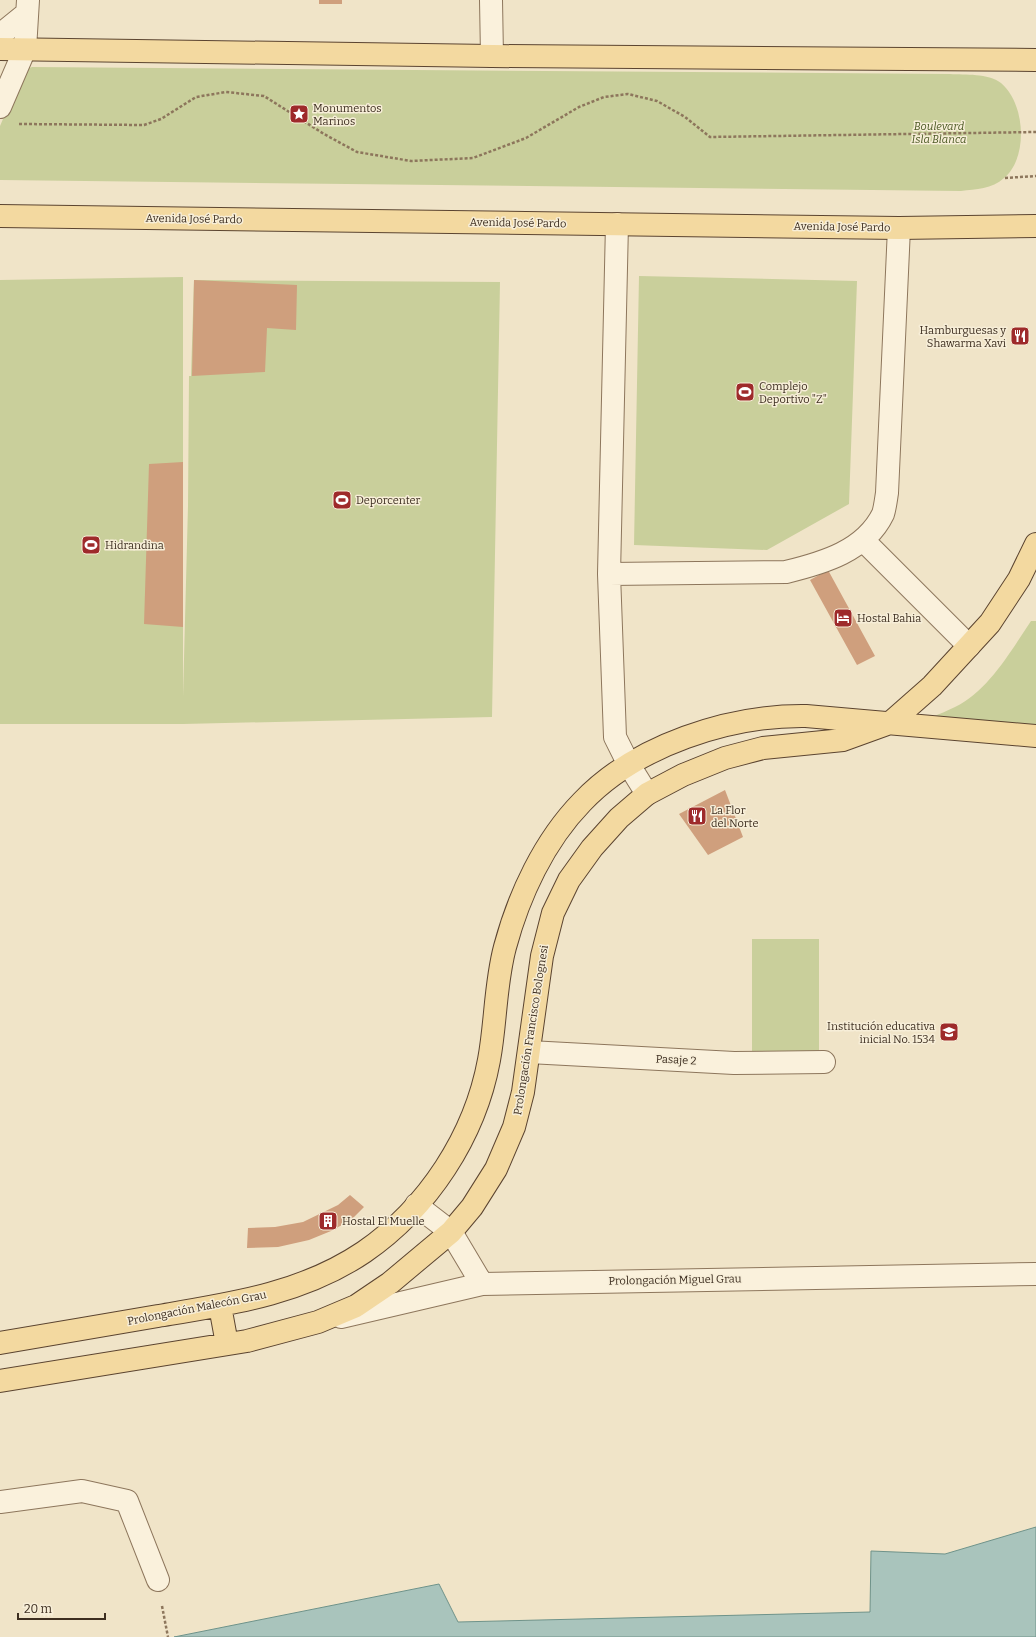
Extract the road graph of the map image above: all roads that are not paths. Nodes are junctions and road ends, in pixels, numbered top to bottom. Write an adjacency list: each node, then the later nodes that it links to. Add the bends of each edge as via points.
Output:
1 (491, 0): 6 (street)
2 (28, 6): 3 (street); 5 (street)
3 (0, 35)
4 (0, 49): 5 (main road)
5 (25, 50): 6 (main road); 8 (street)
6 (492, 56): 7 (main road)
7 (1036, 60)
8 (0, 107)
9 (0, 216): 10 (main road, Avenida José Pardo)
10 (617, 224): 12 (main road, Avenida José Pardo); 15 (street)
11 (1036, 226): 12 (main road, Avenida José Pardo)
12 (899, 228): 13 (street, via 887,493 883,513)
13 (863, 540): 15 (street, via 841,555 786,572); 16 (street)
14 (1036, 544): 16 (main road, via 1019,579 990,623)
15 (609, 574): 19 (street, via 615,737)
16 (969, 646): 17 (main road, via 932,686)
17 (890, 723): 18 (main road, Prolongación Francisco Bolognesi); 19 (main road, Prolongación Francisco Bolognesi, via 787,716 736,722 661,747); 20 (main road, Prolongación Francisco Bolognesi, via 843,740 763,748 725,758 683,775)
18 (1036, 736)
19 (629, 765): 20 (street); 23 (main road, Prolongación Francisco Bolognesi, via 606,780 582,802 559,830 537,865 518,905 504,949 489,1060 478,1104 460,1145 439,1178)
20 (647, 794): 21 (main road, Prolongación Francisco Bolognesi, via 619,818 592,848 569,880 553,913 542,956)
21 (529, 1052): 22 (street, Pasaje 2, via 734,1063); 24 (main road, Prolongación Francisco Bolognesi, via 514,1127 496,1169 472,1207)
22 (824, 1062)
23 (416, 1205): 24 (street); 27 (main road, Prolongación Malecón Grau, via 364,1251 340,1266 304,1283 268,1295)
24 (451, 1232): 26 (street); 28 (main road, Prolongación Francisco Bolognesi, via 362,1303)
25 (1036, 1274): 26 (street, Prolongación Miguel Grau)
26 (482, 1284): 28 (street, Prolongación Miguel Grau)
27 (220, 1306): 29 (main road, Prolongación Malecón Grau); 30 (main road)
28 (318, 1322): 30 (main road)
29 (0, 1343)
30 (227, 1344): 31 (main road)
31 (0, 1381)
32 (0, 1502): 33 (street, via 82,1491 126,1501)
33 (158, 1580)

